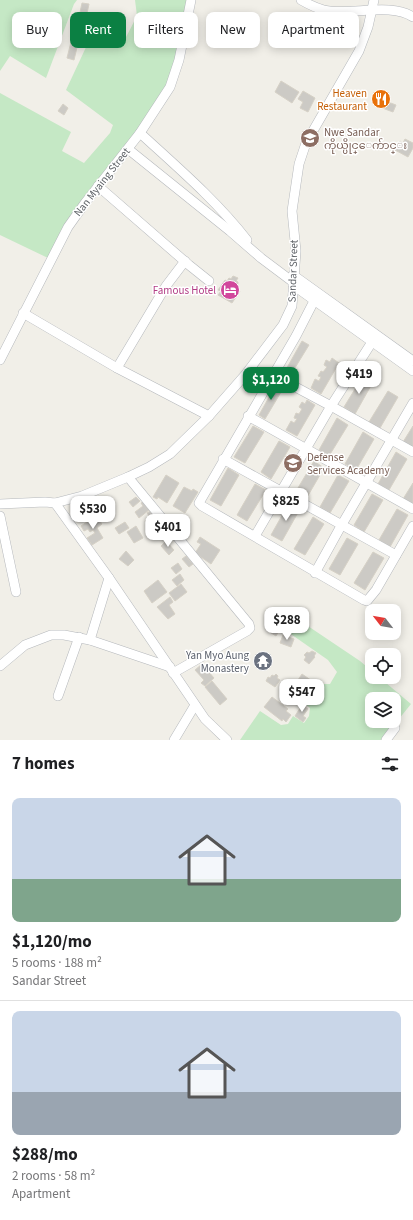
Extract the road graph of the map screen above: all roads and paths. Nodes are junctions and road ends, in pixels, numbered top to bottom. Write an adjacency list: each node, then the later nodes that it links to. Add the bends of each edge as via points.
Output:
1 (191, 0): 6 (street, Nan Myaing Street, via 173,81)
2 (301, 0): 4 (street, via 310,6 325,10)
3 (374, 0): 4 (street, Sandar Street)
4 (372, 10): 5 (street, via 406,13); 12 (street, Sandar Street, via 359,52 306,143 298,164 292,211 296,251)
5 (413, 17)
6 (140, 133): 7 (street, Nan Myaing Street); 9 (street, via 235,224)
7 (128, 148): 8 (street, Nan Myaing Street); 9 (street)
8 (98, 186): 10 (street); 14 (street, Nan Myaing Street, via 68,227)
9 (261, 258): 12 (street)
10 (185, 261): 11 (street); 18 (street, via 166,286)
11 (209, 281)
12 (293, 281): 13 (street); 17 (street); 23 (street, Sandar Street, via 292,306 283,325 245,375)
13 (314, 300): 15 (street); 20 (street)
14 (23, 313): 16 (street, Nan Myaing Street); 18 (street)
15 (372, 342): 19 (street); 22 (street)
16 (0, 360)
17 (413, 361)
18 (117, 368): 23 (street)
19 (413, 371)
20 (273, 375): 22 (street); 24 (street)
21 (413, 403): 25 (street)
22 (332, 406): 25 (street); 26 (street)
23 (209, 416): 29 (street, Sandar Street, via 170,454)
24 (248, 416): 26 (street); 28 (street)
25 (392, 439): 27 (street); 30 (street)
26 (306, 449): 30 (street); 31 (street)
27 (413, 452)
28 (223, 459): 31 (street); 38 (street, via 199,503)
29 (128, 477): 32 (street, Sandar Street, via 82,496); 46 (street, via 250,628)
30 (366, 482): 34 (street); 36 (street)
31 (282, 491): 36 (street); 38 (street)
32 (55, 503): 33 (street, Sandar Street); 41 (street)
33 (0, 504)
34 (413, 509)
35 (0, 516): 42 (street)
36 (341, 526): 39 (street); 40 (street)
37 (413, 526): 39 (street)
38 (254, 536): 40 (street)
39 (396, 555): 40 (street, via 367,601)
40 (315, 572)
41 (109, 578): 44 (street); 46 (street)
42 (16, 592)
43 (79, 637): 44 (street); 45 (street, via 51,635 25,645); 47 (street)
44 (90, 640): 46 (street)
45 (0, 666)
46 (172, 670): 48 (street)
47 (58, 696)
48 (195, 705): 50 (street); 51 (street, via 205,719)
49 (395, 728): 52 (street)
50 (174, 740)
51 (227, 740)
52 (386, 740)

